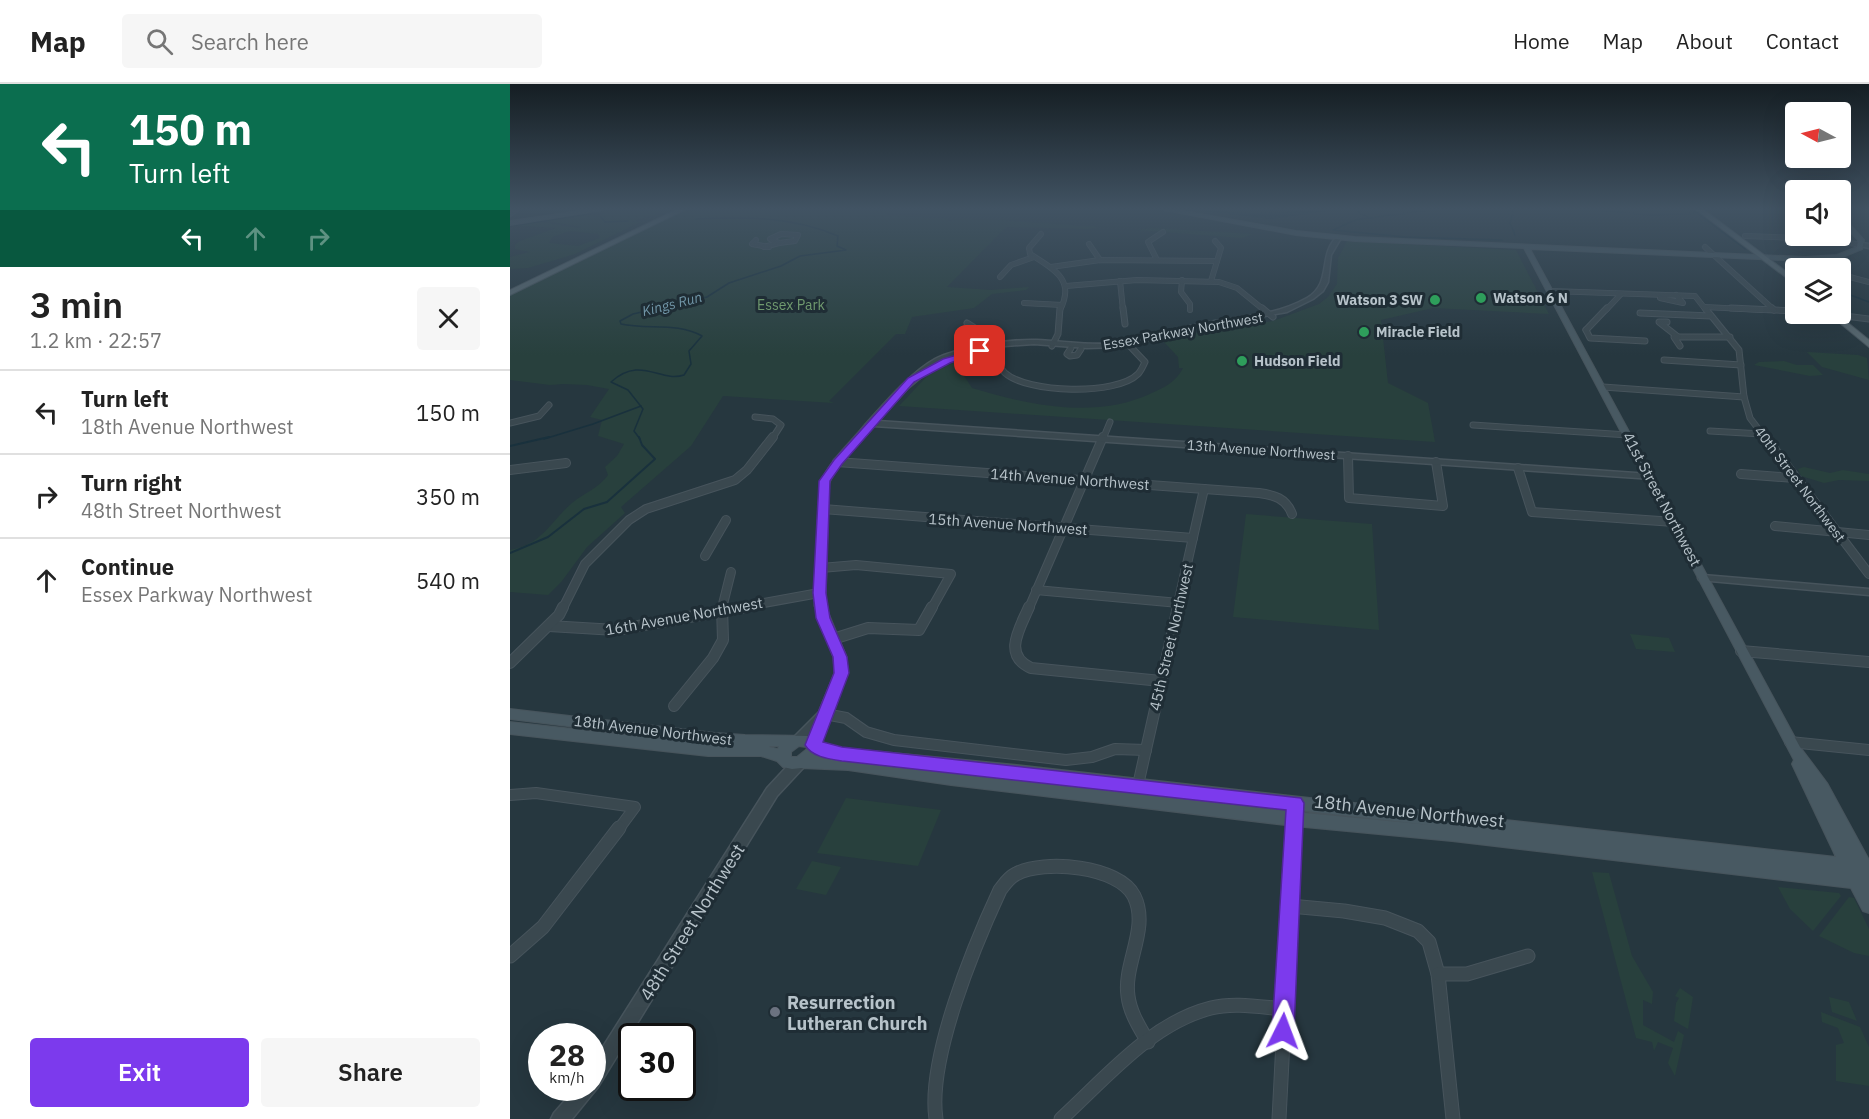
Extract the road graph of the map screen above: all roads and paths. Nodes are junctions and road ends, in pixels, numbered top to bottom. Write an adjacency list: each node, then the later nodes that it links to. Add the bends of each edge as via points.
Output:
1 (576, 258): 22 (main road)
2 (579, 258): 22 (main road)
3 (1030, 258): 15 (street, via 1011,265)
4 (1036, 258): 12 (street)
5 (1333, 258): 35 (street, Essex Parkway Northwest, via 1331,285 1324,295 1300,309)
6 (1533, 258): 23 (main road, 41st Street Northwest)
7 (1718, 258): 31 (street)
8 (1770, 258): 13 (main road); 14 (main road)
9 (1100, 260): 10 (street); 12 (street)
10 (1157, 260): 11 (street)
11 (1217, 261): 19 (street)
12 (1051, 267): 21 (street)
13 (1785, 268)
14 (1785, 272)
15 (999, 277)
16 (1851, 277): 20 (street)
17 (1182, 280): 18 (street); 19 (street); 30 (street, via 1181,292)
18 (1120, 281): 21 (street); 41 (street)
19 (1211, 281): 35 (street, via 1235,286)
20 (1869, 282)
21 (1066, 286): 28 (street)
22 (510, 291)
23 (1551, 291): 25 (street); 43 (main road, 41st Street Northwest)
24 (1638, 293): 25 (street); 26 (street); 26 (street, via 1683,303)
25 (1622, 294): 44 (street)
26 (1676, 295): 29 (street, 40th Street Northwest, via 1695,296)
27 (1024, 303): 28 (street)
28 (1062, 305): 50 (street, via 1058,313 1060,333)
29 (1704, 307): 31 (street); 36 (street, 40th Street Northwest)
30 (1190, 310)
31 (1774, 310): 32 (street)
32 (1785, 310)
33 (1641, 314): 36 (street)
34 (1851, 315): 37 (street)
35 (1271, 316): 51 (street, Essex Parkway Northwest)
36 (1712, 316): 47 (street, 40th Street Northwest)
37 (1869, 319)
38 (1851, 320): 45 (main road)
39 (1667, 322): 46 (street, via 1659,322)
40 (967, 323): 53 (street, via 983,334)
41 (1125, 324)
42 (1844, 324): 49 (main road)
43 (1572, 330): 44 (street); 56 (main road, 41st Street Northwest)
44 (1586, 330): 48 (street, via 1590,338)
45 (1869, 335)
46 (1678, 337): 47 (street); 52 (street, via 1674,337)
47 (1730, 337): 55 (street, 40th Street Northwest, via 1739,350)
48 (1645, 341)
49 (1869, 344)
50 (1053, 345): 51 (street, Essex Parkway Northwest); 51 (street, Essex Parkway Northwest, via 1106,350); 53 (street, Essex Parkway Northwest)
51 (1130, 345): 53 (street, via 1144,362 1139,374 1114,385 1088,389 1043,386 1015,379 1000,368)
52 (1680, 345)
53 (991, 347): 62 (street, Essex Parkway Northwest, via 916,376)
54 (1664, 360): 55 (street)
55 (1741, 365): 57 (street, 40th Street Northwest)
56 (1603, 387): 57 (street); 66 (main road, 41st Street Northwest)
57 (1744, 397): 65 (street, 40th Street Northwest, via 1748,414)
58 (549, 405): 61 (street, via 539,416)
59 (755, 417): 99 (street, via 773,419 781,425 747,470 730,482 633,517 585,564 564,608)
60 (1110, 422): 67 (street)
61 (510, 423)
62 (871, 423): 67 (street, 13th Avenue Northwest); 69 (street)
63 (1473, 425): 66 (street)
64 (1710, 431): 65 (street)
65 (1762, 434): 76 (street, 40th Street Northwest)
66 (1628, 435): 75 (main road, 41st Street Northwest)
67 (1102, 440): 68 (street, 13th Avenue Northwest); 77 (street)
68 (1348, 456): 70 (street, 13th Avenue Northwest); 79 (street)
69 (837, 462): 77 (street, 14th Avenue Northwest); 80 (street, via 825,481)
70 (1436, 462): 72 (street, 13th Avenue Northwest); 79 (street, via 1443,506)
71 (566, 463): 73 (street)
72 (1518, 468): 75 (street, 13th Avenue Northwest); 83 (street, via 1532,512)
73 (510, 470)
74 (1741, 474): 76 (street)
75 (1650, 477): 83 (main road, 41st Street Northwest)
76 (1795, 478): 86 (street, 40th Street Northwest)
77 (1084, 481): 78 (street, 14th Avenue Northwest); 85 (street)
78 (1204, 489): 81 (street, 14th Avenue Northwest, via 1277,497 1288,504); 88 (street, 45th Street Northwest)
79 (1349, 498)
80 (823, 509): 85 (street, 15th Avenue Northwest); 90 (street)
81 (1292, 514)
82 (726, 520): 89 (street)
83 (1674, 522): 93 (main road, 41st Street Northwest)
84 (1775, 526): 86 (street)
85 (1064, 528): 88 (street, 15th Avenue Northwest); 94 (street)
86 (1836, 531): 87 (street); 92 (street, 40th Street Northwest)
87 (1869, 535)
88 (1193, 538): 97 (street, 45th Street Northwest)
89 (705, 556)
90 (821, 568): 96 (street); 100 (street, via 856,565 951,574 919,630 868,628)
91 (731, 572): 98 (street)
92 (1869, 574)
93 (1703, 578): 95 (street); 101 (main road, 41st Street Northwest)
94 (1036, 590): 97 (street); 104 (street, via 1016,637 1014,651 1023,665)
95 (1869, 592)
96 (819, 593): 98 (street, 16th Avenue Northwest); 100 (street, via 823,618)
97 (1179, 603): 104 (street, 45th Street Northwest)
98 (721, 611): 99 (street, 16th Avenue Northwest, via 609,630); 105 (street, via 724,634 720,646)
99 (549, 626): 103 (street)
100 (833, 639): 106 (street, via 841,673)
101 (1741, 651): 102 (street); 111 (main road, 41st Street Northwest)
102 (1869, 662)
103 (510, 663)
104 (1161, 681): 112 (street, 45th Street Northwest)
105 (674, 706)
106 (825, 714): 109 (street); 110 (street); 112 (street, via 846,718 873,735 1066,760 1115,749)
107 (514, 715): 109 (main road, 18th Avenue Northwest, via 719,739)
108 (510, 728): 114 (main road, 18th Avenue Northwest, via 708,750 761,750)
109 (797, 741): 110 (main road, 18th Avenue Northwest); 114 (main road, via 788,746)
110 (813, 744): 115 (main road, via 812,754); 116 (main road, 18th Avenue Northwest, via 842,754)
111 (1793, 747): 113 (street); 121 (main road, 41st Street Northwest, via 1822,789)
112 (1146, 750): 116 (street, 45th Street Northwest)
113 (1869, 750)
114 (783, 758): 115 (main road, 18th Avenue Northwest, via 790,764); 117 (street, 48th Street Northwest)
115 (801, 762): 117 (street, 48th Street Northwest); 119 (main road, 18th Avenue Northwest, via 848,764)
116 (1138, 785): 119 (main road); 120 (main road, 18th Avenue Northwest)
117 (772, 792): 129 (street, 48th Street Northwest)
118 (510, 795): 124 (street, via 536,793 636,807 543,927)
119 (1085, 795): 120 (main road, 18th Avenue Northwest)
120 (1295, 811): 121 (main road, 18th Avenue Northwest); 123 (street)
121 (1863, 873): 122 (main road, 41st Street Northwest)
122 (1869, 905)
123 (1290, 906): 126 (street, via 1397,921 1428,941); 127 (street)
124 (510, 956)
125 (1528, 956): 126 (street, via 1467,974)
126 (1438, 974): 135 (street)
127 (1284, 1009): 128 (street, via 1211,1008 1186,1016); 134 (street)
128 (1148, 1042): 132 (street, via 1127,996 1138,923 1137,905 1130,890 1118,878 1098,871 1047,867 1024,871 1006,882 992,906 940,1053 934,1083); 133 (street)
129 (606, 1059)
130 (576, 1101): 131 (street)
131 (560, 1119)
132 (936, 1119)
133 (1061, 1119)
134 (1279, 1119)
135 (1453, 1119)

